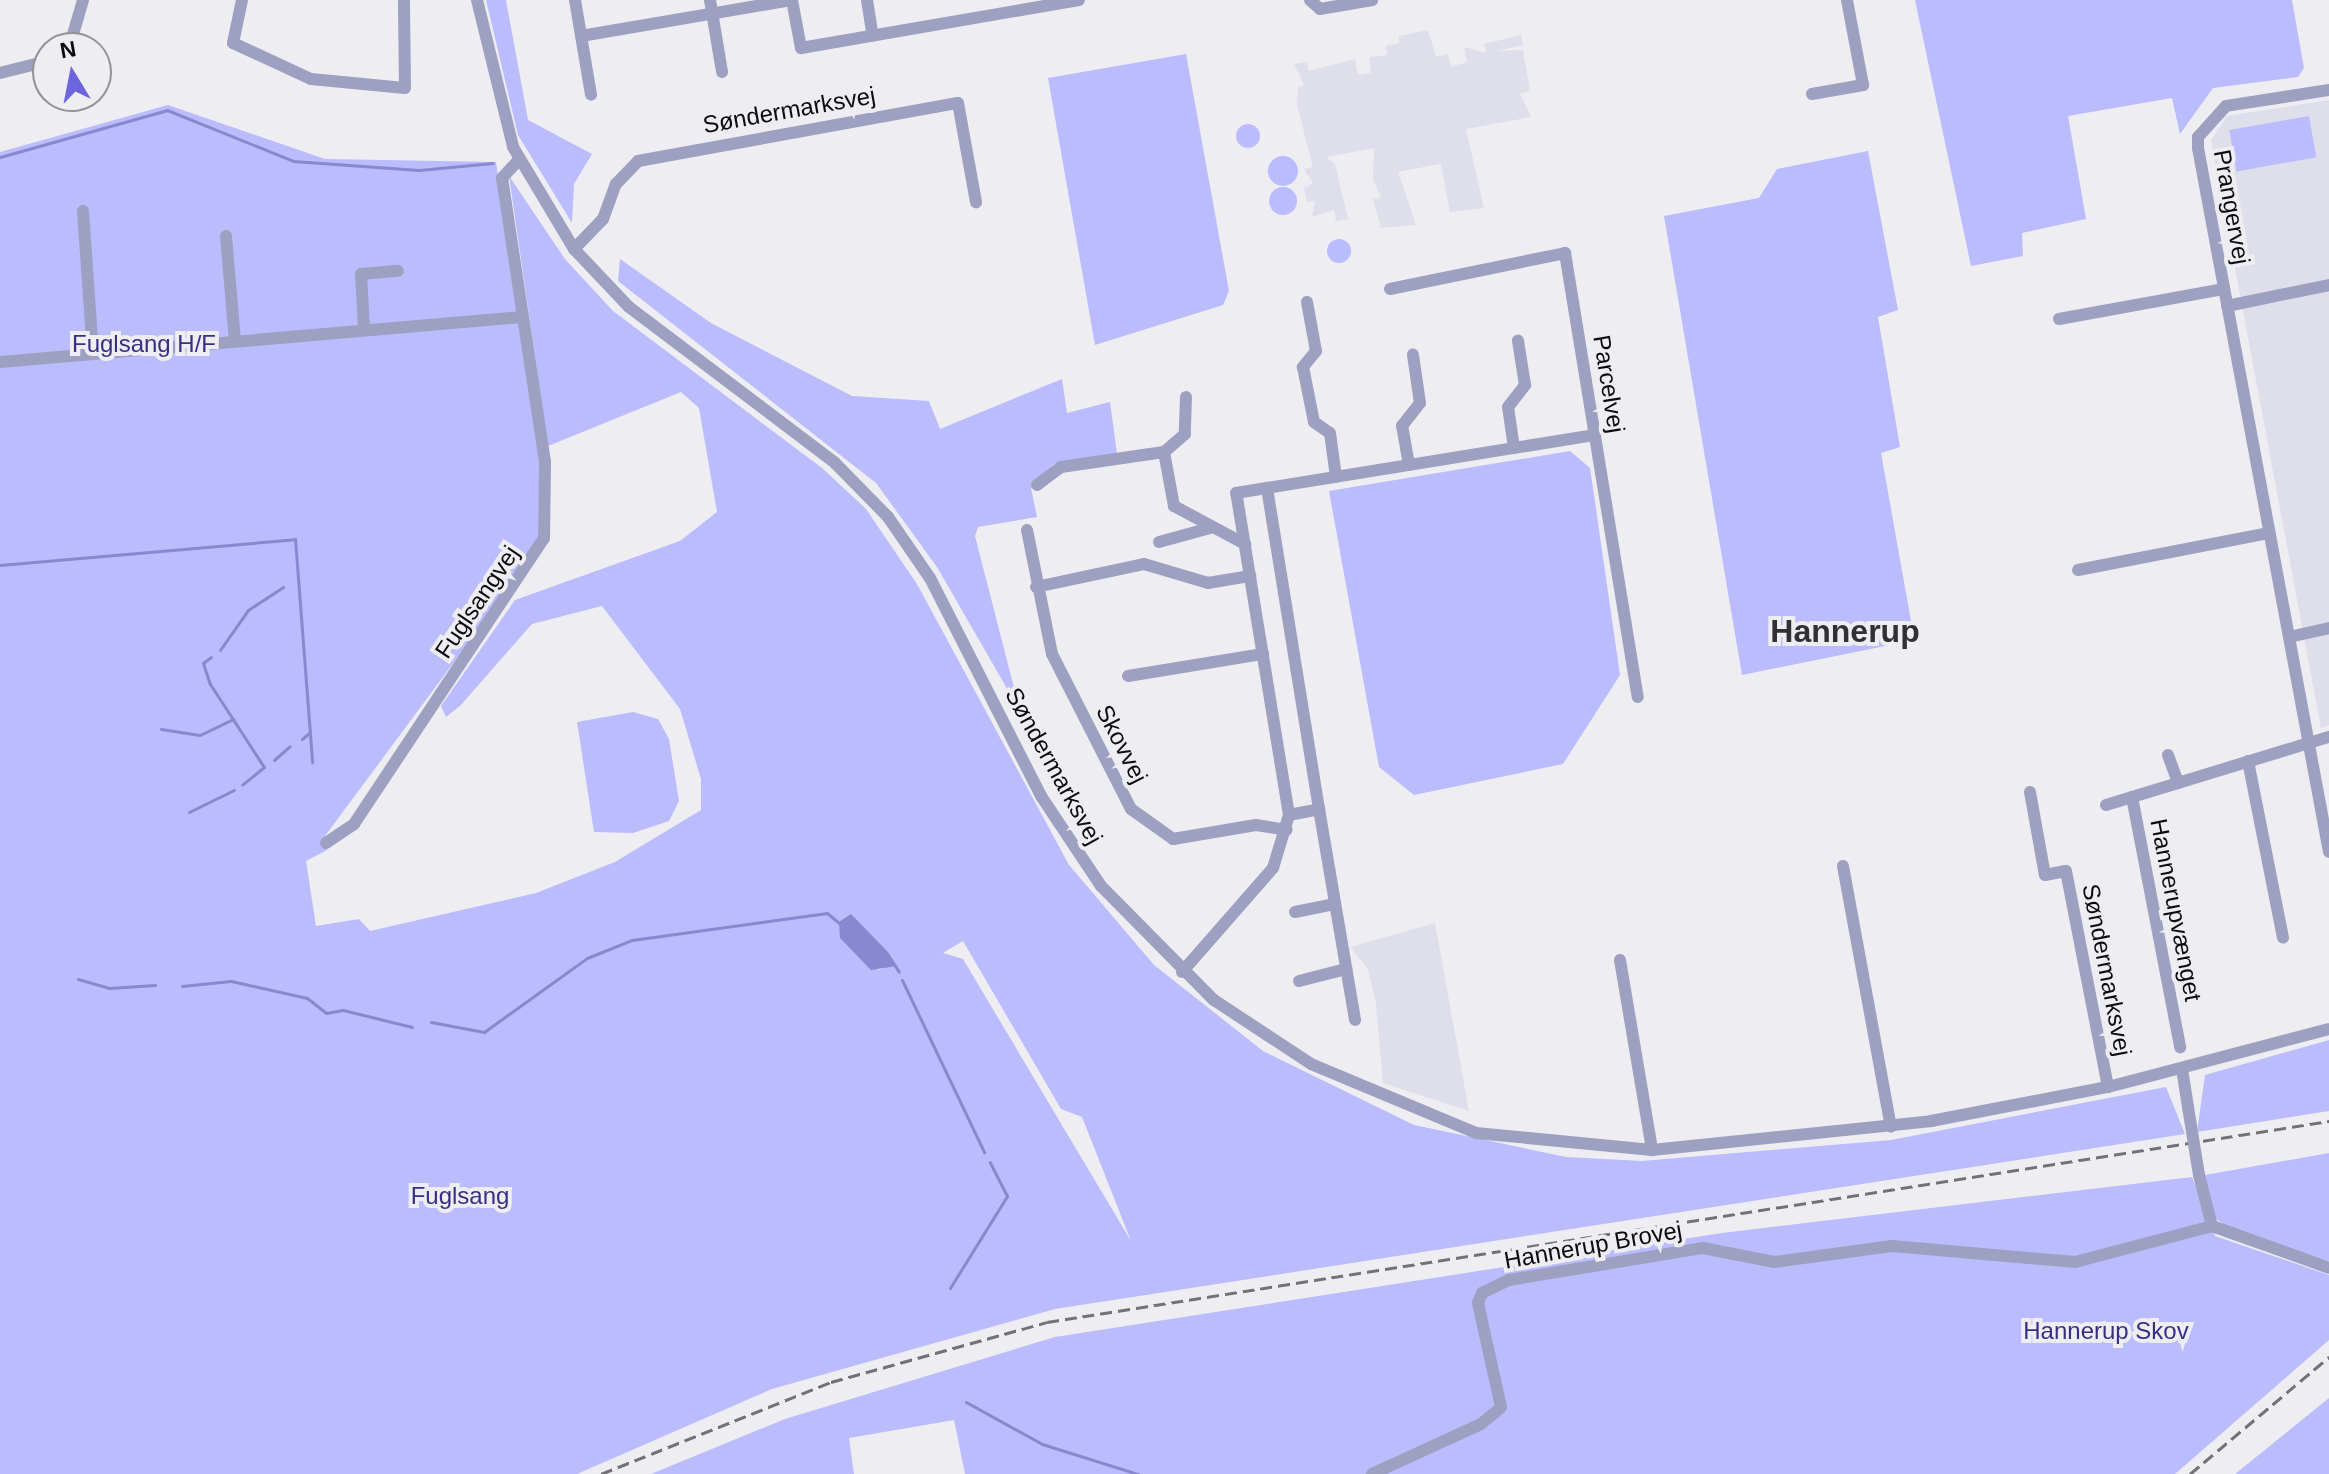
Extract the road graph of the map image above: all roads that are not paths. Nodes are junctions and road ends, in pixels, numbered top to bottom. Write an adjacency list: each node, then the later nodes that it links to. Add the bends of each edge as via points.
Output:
1 (83, 0): 16 (street)
2 (242, 0): 3 (street, via 233,43 311,79 405,88)
3 (404, 0)
4 (477, 0): 25 (street, Søndermarksvej, via 490,74)
5 (575, 0): 17 (street)
6 (710, 0): 14 (street)
7 (792, 0): 14 (street); 18 (street, via 801,48)
8 (867, 0): 18 (street)
9 (989, 0): 15 (street)
10 (1079, 0): 15 (street)
11 (1372, 0): 13 (street)
12 (1847, 0): 23 (street, via 1863,85)
13 (1312, 4)
14 (712, 14): 17 (street); 20 (street)
15 (991, 15): 18 (street)
16 (74, 32)
17 (581, 36): 24 (street)
18 (873, 36)
19 (32, 65): 21 (street)
20 (722, 72)
21 (0, 73)
22 (2329, 90): 33 (street, Prangervej, via 2226,106 2198,137)
23 (1812, 94)
24 (591, 95)
25 (518, 161): 29 (street, Søndermarksvej); 36 (street, Fuglsangvej, via 502,178)
26 (976, 202): 29 (street, Søndermarksvej, via 958,103 638,161 616,184 603,219)
27 (83, 211): 41 (street)
28 (226, 236): 39 (street)
29 (574, 249): 84 (street, Søndermarksvej, via 629,307 835,463 888,517 930,578 1061,830 1120,909)
30 (398, 271): 38 (street, via 361,274)
31 (2329, 285): 35 (street)
32 (1390, 289): 45 (street, Parcelvej, via 1565,253)
33 (2224, 289): 35 (street, Prangervej); 37 (street, Prangervej)
34 (1307, 302): 49 (street, via 1316,351 1303,367 1314,422 1330,433)
35 (2227, 306): 54 (street, Prangervej)
36 (523, 317): 38 (street); 76 (street, Fuglsangvej, via 545,462 544,538 354,824)
37 (2059, 319)
38 (364, 330): 39 (street)
39 (235, 341): 41 (street)
40 (1518, 341): 46 (street, via 1525,385 1508,407)
41 (93, 354): 43 (street)
42 (1413, 355): 48 (street, via 1420,403 1402,426)
43 (0, 362)
44 (1186, 397): 47 (street, via 1185,434)
45 (1595, 435): 46 (street); 64 (street, Parcelvej)
46 (1514, 448): 48 (street)
47 (1164, 452): 50 (street, via 1061,467); 52 (street, via 1174,506)
48 (1409, 465): 49 (street)
49 (1336, 477): 51 (street)
50 (1037, 485)
51 (1267, 488): 56 (street, via 1236,493); 73 (street)
52 (1210, 528): 55 (street); 56 (street)
53 (1027, 530): 59 (street, Skovvej)
54 (2269, 533): 57 (street); 61 (street, Prangervej)
55 (1159, 542)
56 (1245, 544): 58 (street)
57 (2078, 570)
58 (1250, 576): 59 (street, via 1208,583 1144,564); 62 (street)
59 (1036, 587): 75 (street, Skovvej, via 1052,654 1131,809 1173,839 1256,825)
60 (2329, 628): 61 (street)
61 (2289, 637): 66 (street, Prangervej)
62 (1263, 654): 63 (street, Skovvej); 74 (street)
63 (1128, 676)
64 (1638, 697)
65 (2329, 737): 66 (street)
66 (2308, 743): 68 (street, Hannerupvænget); 77 (street, Prangervej)
67 (2168, 755): 69 (street)
68 (2248, 761): 69 (street, Hannerupvænget); 81 (street)
69 (2178, 783): 71 (street, Hannerupvænget)
70 (2030, 792): 92 (street, Søndermarksvej, via 2045,875 2066,871)
71 (2132, 797): 72 (street, Hannerupvænget); 89 (street, Hannerupvænget)
72 (2106, 805)
73 (1319, 809): 74 (street); 79 (street)
74 (1289, 815): 75 (street)
75 (1287, 830): 84 (street, via 1273,868)
76 (326, 843)
77 (2329, 852)
78 (1843, 866): 93 (street)
79 (1335, 904): 80 (street); 83 (street)
80 (1295, 912)
81 (2283, 938)
82 (1620, 960): 94 (street)
83 (1346, 969): 85 (street); 86 (street)
84 (1182, 972): 94 (street, Søndermarksvej, via 1282,1047 1414,1111 1476,1133)
85 (1299, 981)
86 (1355, 1020)
87 (2192, 1029): 89 (street, Hannerupvænget)
88 (2329, 1029): 91 (street, Søndermarksvej)
89 (2177, 1032): 90 (street, Hannerupvænget)
90 (2180, 1047)
91 (2182, 1069): 92 (street, Søndermarksvej); 95 (street, bridge)
92 (2108, 1087): 93 (street, Søndermarksvej)
93 (1891, 1127): 94 (street, Søndermarksvej)
94 (1652, 1150)
95 (2212, 1226): 96 (street); 97 (street, Hannerup Brovej, via 2075,1262 1892,1246 1774,1262 1703,1248 1509,1280 1482,1293 1478,1303 1501,1407 1481,1424)
96 (2329, 1268)
97 (1372, 1474)

